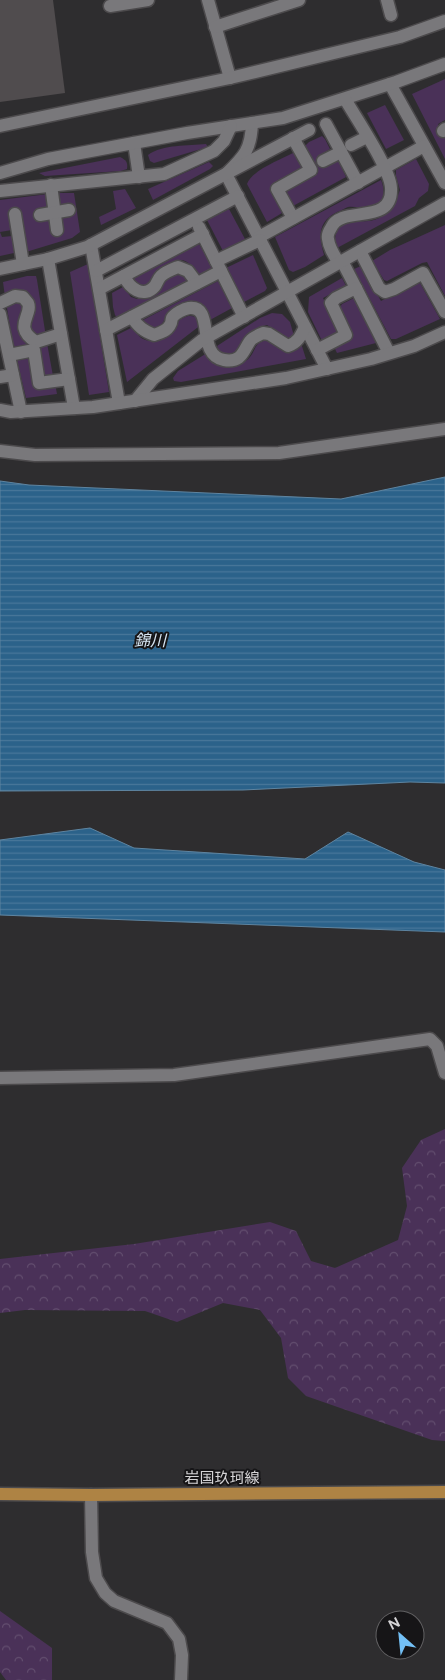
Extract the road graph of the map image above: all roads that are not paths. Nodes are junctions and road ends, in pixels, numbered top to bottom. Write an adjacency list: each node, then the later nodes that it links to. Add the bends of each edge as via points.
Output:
1 (148, 0): 5 (street)
2 (208, 0): 8 (street)
3 (299, 0): 8 (street)
4 (387, 0): 6 (street)
5 (110, 6)
6 (391, 15)
7 (445, 21): 10 (street, via 400,37)
8 (216, 27): 10 (street)
9 (445, 64): 11 (street)
10 (230, 78): 15 (street)
11 (390, 84): 12 (street); 21 (street)
12 (345, 99): 13 (street, via 283,118); 18 (street)
13 (252, 123): 16 (street); 26 (street, via 250,143 241,160)
14 (326, 124): 22 (street)
15 (0, 126)
16 (231, 126): 20 (street); 27 (street, via 224,141 214,150 164,174)
17 (310, 130): 19 (street)
18 (367, 137): 22 (street); 24 (street)
19 (294, 138): 26 (street); 39 (street, via 311,170 277,189)
20 (134, 143): 25 (street, via 48,159); 27 (street)
21 (424, 146): 24 (street); 29 (street)
22 (346, 149): 23 (street); 28 (street)
23 (323, 161)
24 (385, 168): 28 (street); 48 (street, via 391,188 386,205 367,215 341,218 332,225 327,236 330,248)
25 (0, 173)
26 (226, 174): 32 (street); 45 (street)
27 (139, 177): 30 (street)
28 (358, 183): 39 (street)
29 (445, 183)
30 (51, 185): 31 (street); 35 (street)
31 (0, 191)
32 (238, 196): 38 (street); 44 (street)
33 (445, 203): 46 (street)
34 (69, 210): 35 (street)
35 (55, 213): 37 (street); 40 (street)
36 (15, 214): 41 (street)
37 (40, 215)
38 (195, 218): 43 (street); 52 (street)
39 (293, 218): 44 (street)
40 (57, 230)
41 (18, 231): 42 (street); 49 (street)
42 (4, 234)
43 (203, 234): 50 (street); 53 (street)
44 (259, 238): 50 (street); 57 (street)
45 (91, 245): 47 (street); 52 (street)
46 (360, 251): 48 (street); 59 (street, via 379,288 385,292 394,289 423,273)
47 (48, 259): 49 (street); 66 (street)
48 (340, 262): 55 (street); 57 (street)
49 (22, 264): 51 (street)
50 (219, 266): 54 (street); 62 (street)
51 (0, 269)
52 (96, 271): 56 (street)
53 (124, 276): 54 (street, via 129,285 143,292 155,287 161,276 178,267 188,271); 56 (street)
54 (197, 283): 61 (street)
55 (356, 288): 68 (street, via 330,303 346,335); 69 (street)
56 (99, 289): 64 (street)
57 (287, 292): 62 (street); 63 (street)
58 (0, 303): 66 (street, via 15,296 23,297 29,310 24,319 25,331 36,342)
59 (445, 312)
60 (0, 314): 70 (street)
61 (132, 317): 64 (street); 67 (street, via 144,332 154,335 162,333 180,312 189,308 198,310 203,315)
62 (244, 317): 67 (street)
63 (305, 326): 67 (street, via 294,344 288,346 263,333 250,341 244,354 225,360 210,351); 68 (street)
64 (106, 330): 76 (street)
65 (445, 332): 69 (street)
66 (61, 334): 74 (street)
67 (206, 338): 75 (street, via 153,379)
68 (317, 350): 71 (street)
69 (389, 353): 71 (street)
70 (9, 355): 72 (street); 74 (street, via 34,350 38,383)
71 (327, 369): 75 (street)
72 (13, 375): 73 (street); 79 (street)
73 (0, 377)
74 (69, 379): 77 (street)
75 (135, 401): 76 (street)
76 (119, 403): 77 (street)
77 (74, 408): 79 (street)
78 (0, 410): 79 (street)
79 (21, 412)
80 (445, 429): 81 (street, via 279,453 35,455)
81 (0, 451)
82 (445, 1073): 83 (street, via 437,1046 430,1039 174,1074)
83 (0, 1078)
84 (445, 1492): 86 (main road, 岩国玖珂線)
85 (0, 1494): 86 (main road, 岩国玖珂線)
86 (91, 1495): 87 (street, via 96,1578 105,1593 114,1600 167,1623 179,1639)
87 (181, 1680)

